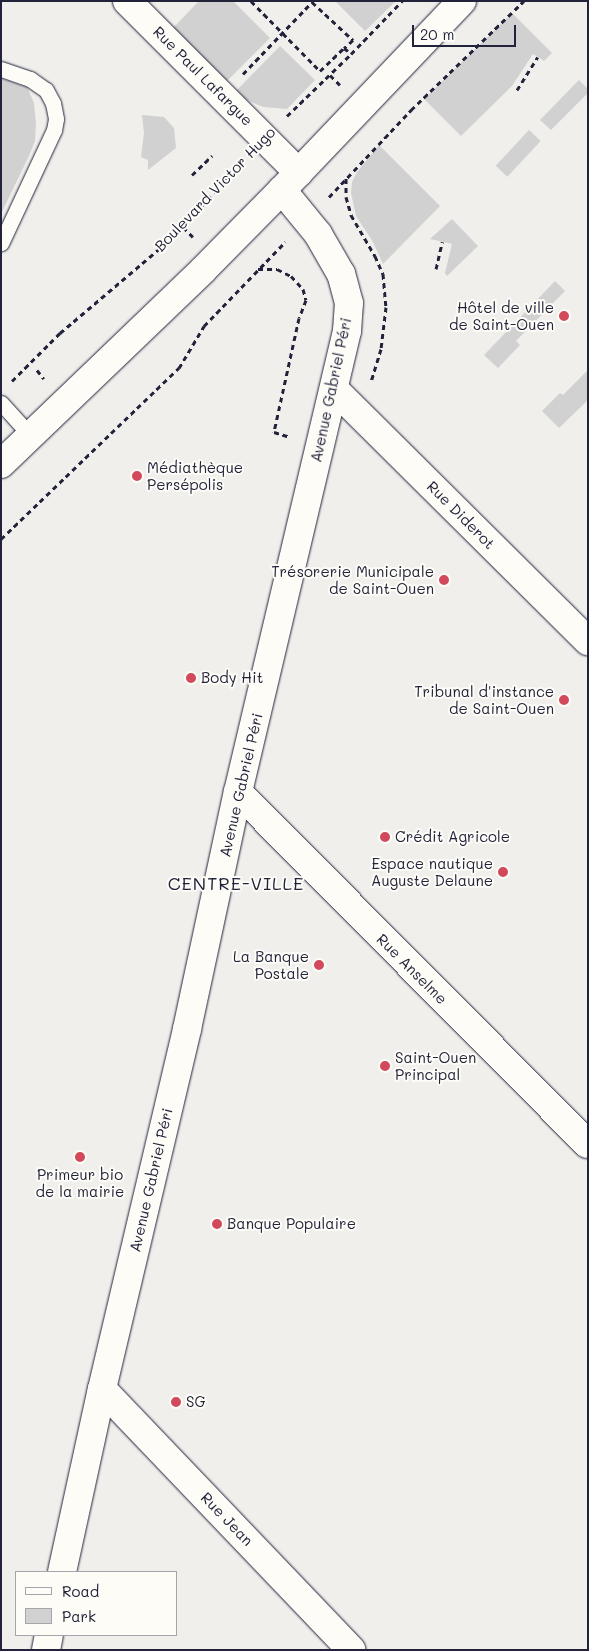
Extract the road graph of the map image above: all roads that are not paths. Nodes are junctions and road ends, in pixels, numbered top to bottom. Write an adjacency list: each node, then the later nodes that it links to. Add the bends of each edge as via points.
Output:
1 (127, 1): 4 (main road, Rue Paul Lafargue, via 265,138)
2 (462, 1): 4 (main road)
3 (1, 69): 5 (lane, via 30,79 46,90 56,119 54,130)
4 (290, 182): 6 (main road, Avenue Gabriel Péri, via 307,222 318,234 341,274 350,303); 8 (main road)
5 (1, 243)
6 (334, 389): 10 (main road, Rue Diderot); 11 (main road, Avenue Gabriel Péri)
7 (1, 403): 8 (lane)
8 (30, 435): 9 (main road)
9 (1, 464)
10 (588, 641)
11 (238, 792): 12 (main road, Rue Anselme); 13 (main road, Avenue Gabriel Péri, via 187,1029)
12 (588, 1144)
13 (102, 1389): 14 (main road, Avenue Gabriel Péri); 17 (main road, Rue Jean)
14 (62, 1571)
15 (49, 1636): 16 (main road)
16 (46, 1650)
17 (351, 1650)

